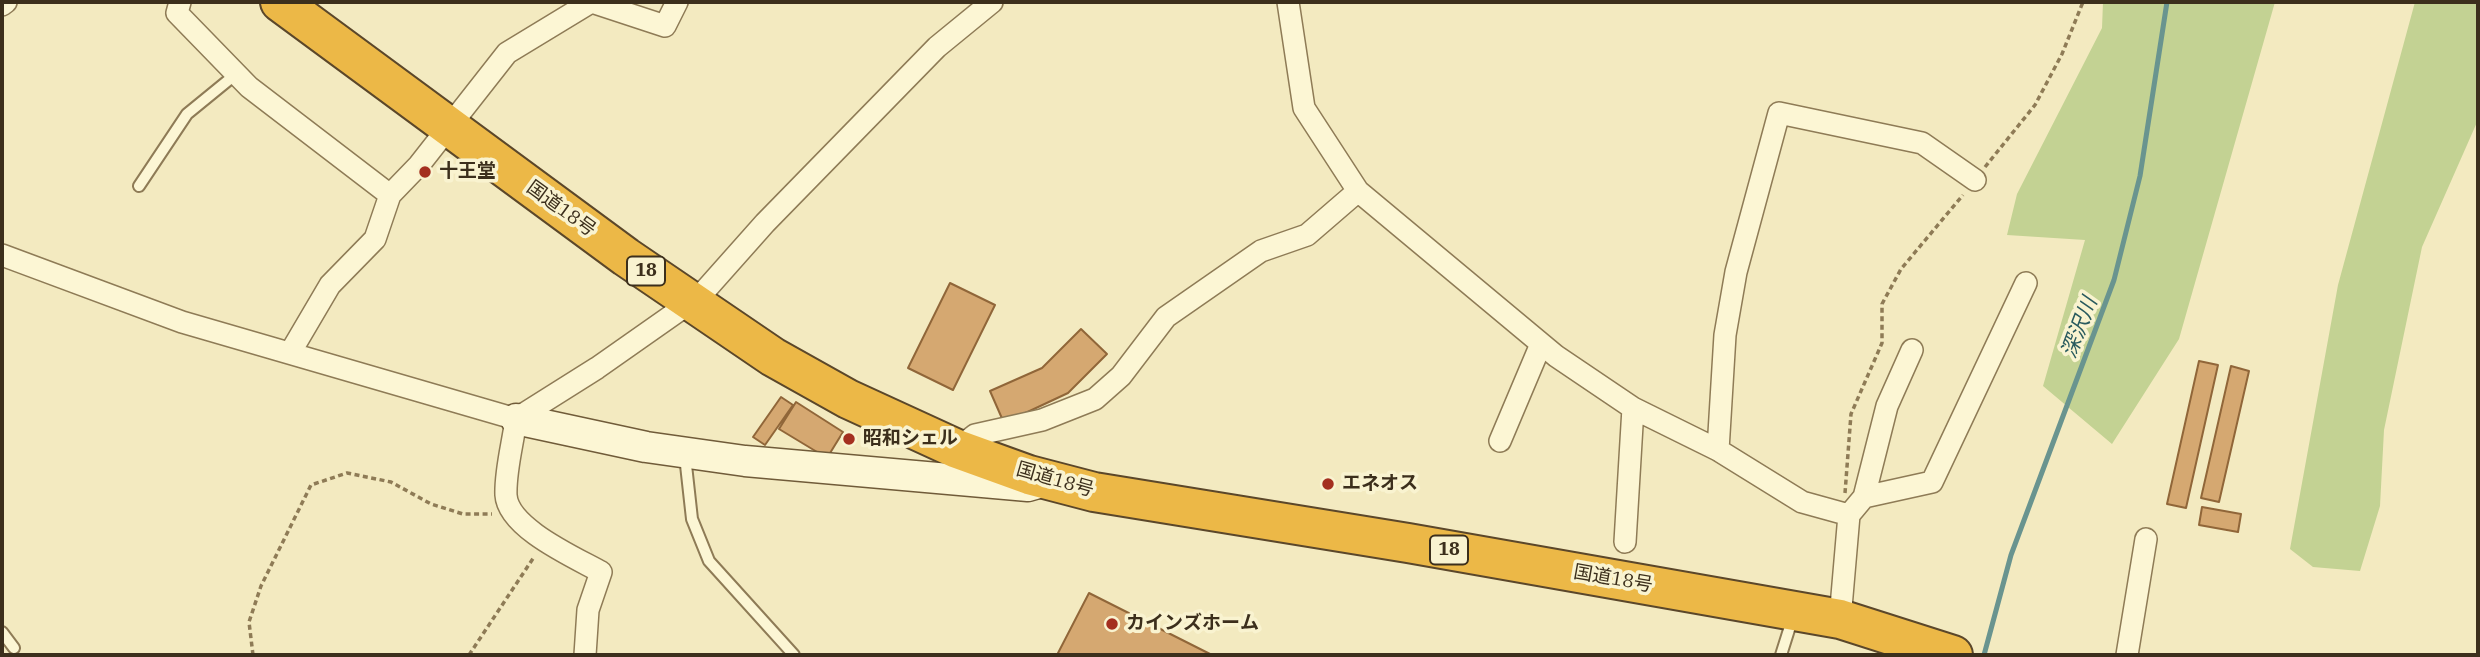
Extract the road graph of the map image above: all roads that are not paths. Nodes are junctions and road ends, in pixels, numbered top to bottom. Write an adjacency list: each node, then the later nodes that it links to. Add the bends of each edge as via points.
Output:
1 (281, 2): 8 (highway, 国道18号 / 18)
2 (591, 2): 3 (street, via 665,26); 8 (street, via 507,53)
3 (677, 2)
4 (992, 2): 15 (street, via 937,47)
5 (1288, 2): 11 (street, via 1304,108)
6 (176, 5): 7 (street)
7 (236, 74): 10 (lane, via 187,114); 12 (street)
8 (450, 128): 12 (street); 15 (highway, 国道18号 / 18)
9 (1975, 180): 23 (street, via 1922,143 1779,113 1735,272 1725,335)
10 (139, 186)
11 (1358, 191): 16 (street); 22 (street, via 1307,235 1261,251 1166,317 1121,376 1095,399 1042,421 975,435)
12 (390, 195): 18 (street, via 374,239 330,285)
13 (2, 255): 18 (street, via 182,322)
14 (2026, 283): 27 (street, via 1933,482)
15 (692, 303): 20 (street); 22 (highway, 国道18号 / 18, via 810,380)
16 (1541, 344): 19 (street); 21 (street)
17 (1912, 350): 27 (street, via 1887,406)
18 (290, 353): 20 (street)
19 (1633, 408): 23 (street); 30 (street)
20 (516, 419): 24 (street); 35 (street, via 506,496 511,514 601,572 588,610)
21 (1500, 441)
22 (957, 449): 25 (street, via 936,474); 26 (highway, 国道18号 / 18)
23 (1718, 450): 28 (street, via 1802,502)
24 (685, 453): 25 (street); 36 (lane, via 692,519 709,561)
25 (927, 477): 26 (street, via 1028,486)
26 (1047, 480): 31 (highway, 国道18号 / 18, via 1094,492)
27 (1864, 497): 28 (street)
28 (1849, 515): 32 (street)
29 (2146, 539): 39 (street)
30 (1625, 542)
31 (1796, 611): 32 (highway, 国道18号 / 18); 37 (lane)
32 (1845, 621): 38 (highway, 国道18号 / 18)
33 (2, 632): 34 (lane)
34 (14, 648)
35 (585, 655)
36 (794, 655)
37 (1781, 655)
38 (1953, 655)
39 (2127, 655)

